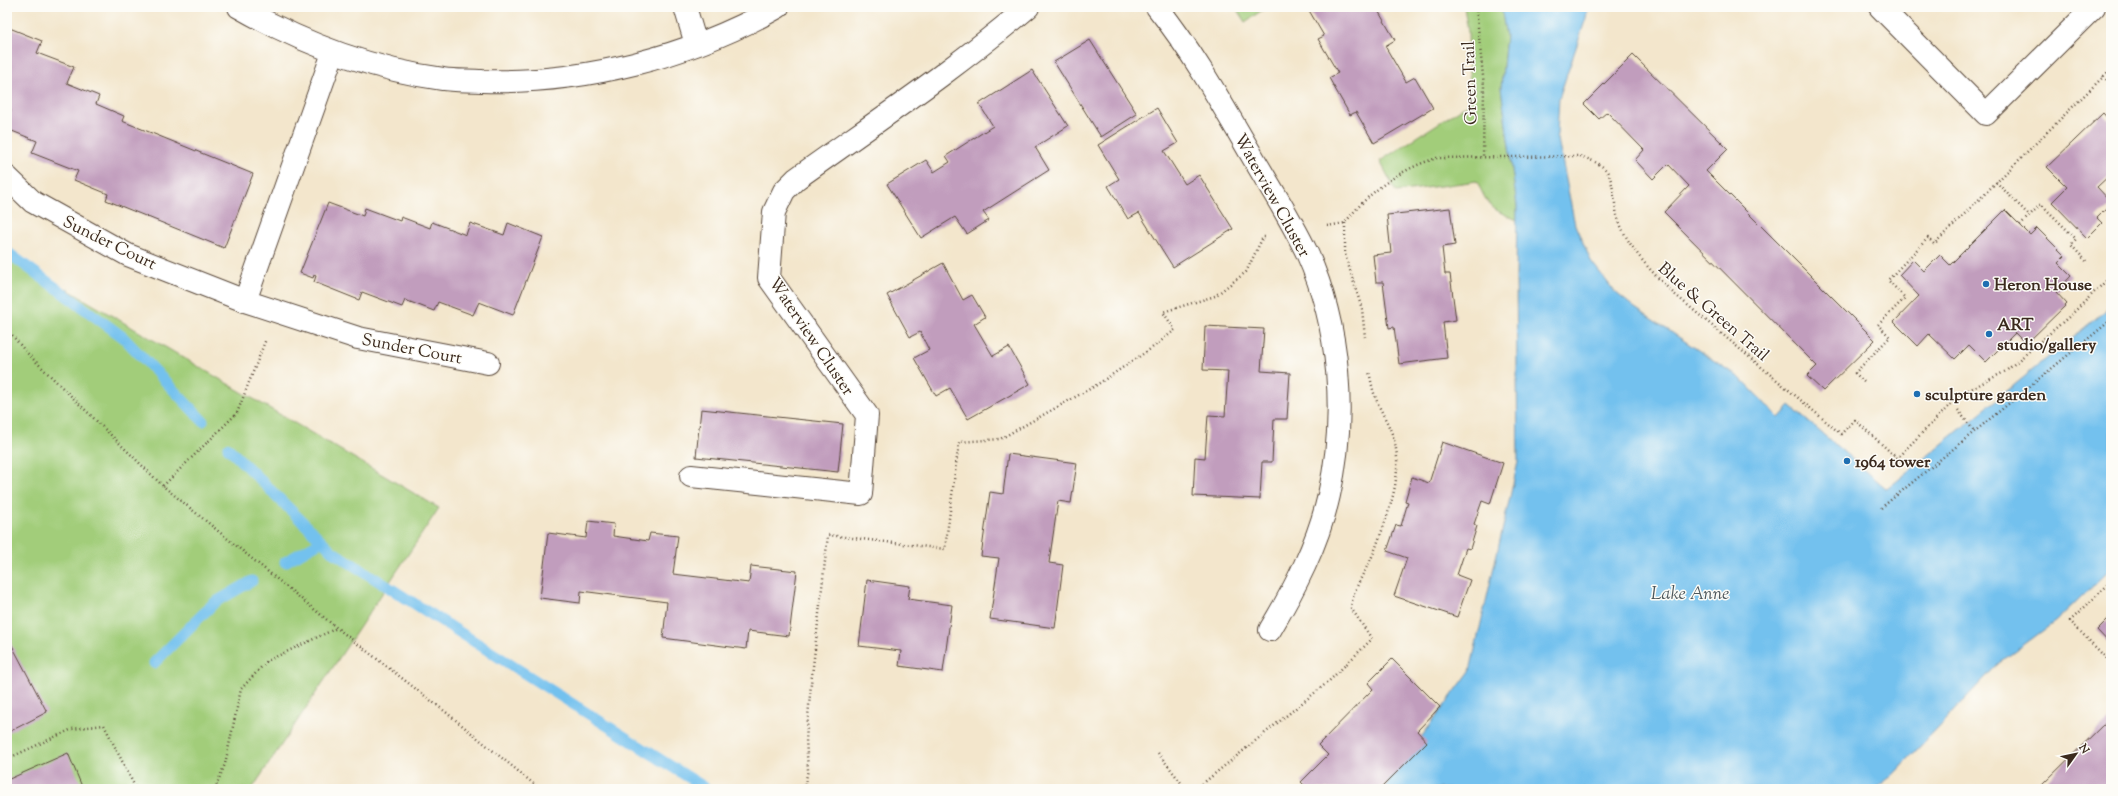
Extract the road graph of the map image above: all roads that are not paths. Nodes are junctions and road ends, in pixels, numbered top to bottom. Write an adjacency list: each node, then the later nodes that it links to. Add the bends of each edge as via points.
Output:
1 (239, 7): 9 (street)
2 (685, 7): 8 (street)
3 (778, 7): 8 (street, via 739,28)
4 (1028, 7): 13 (street, Waterview Cluster, via 945,75 796,180 784,192 774,212 769,278 867,415 861,494)
5 (1157, 7): 14 (street, Waterview Cluster, via 1185,44 1297,232 1316,279 1332,334 1338,395 1337,442 1329,495 1313,546 1296,586)
6 (1880, 7): 7 (street, via 1986,114)
7 (2094, 7)
8 (696, 44): 9 (street, via 651,59 584,74 509,81 444,79 400,72)
9 (333, 53): 11 (street)
10 (7, 177): 11 (street, Sunder Court, via 33,202 128,255)
11 (245, 301): 12 (street, Sunder Court, via 358,338)
12 (488, 363)
13 (691, 476)
14 (1270, 630)

